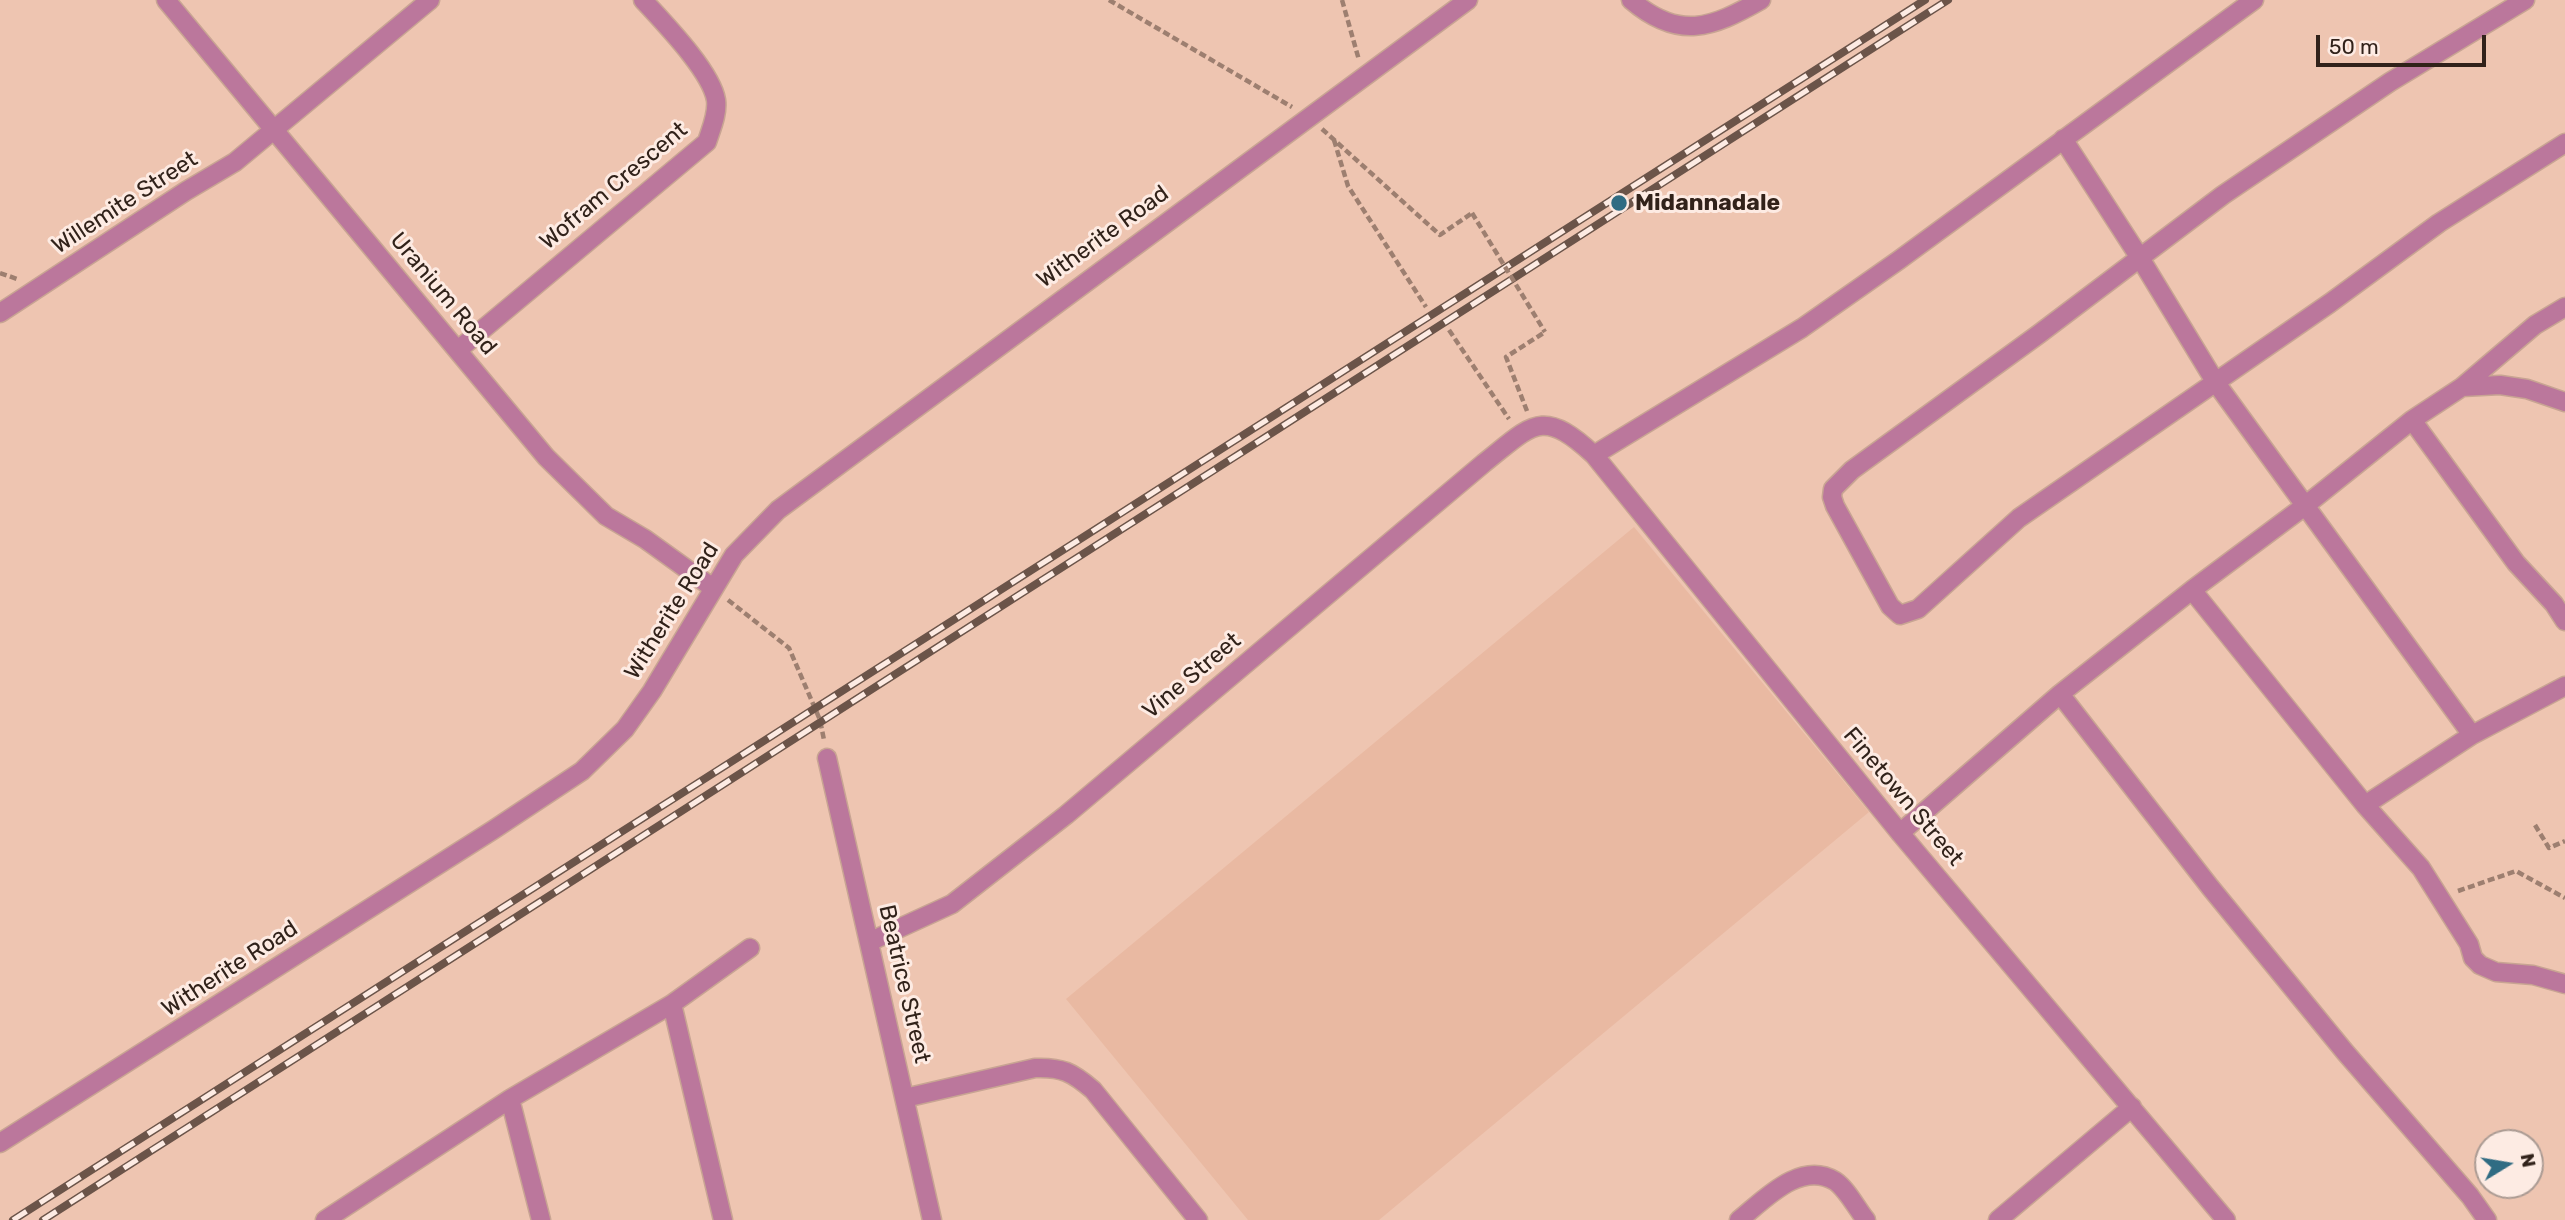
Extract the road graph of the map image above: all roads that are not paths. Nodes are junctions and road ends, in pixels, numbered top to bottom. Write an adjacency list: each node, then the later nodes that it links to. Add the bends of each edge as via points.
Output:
1 (166, 0): 9 (street, Uranium Road)
2 (430, 0): 9 (street)
3 (643, 0): 15 (street, Wofram Crescent, via 706,74 716,100 707,142)
4 (1468, 0): 23 (street, Witherite Road, via 778,510 734,555)
5 (1631, 0): 6 (street, via 1676,25 1691,26 1719,22)
6 (1761, 0)
7 (2254, 0): 10 (street)
8 (2525, 0): 12 (street, via 2390,82 2222,195)
9 (274, 131): 14 (street, Willemite Street, via 235,162); 15 (street, Uranium Road)
10 (2063, 139): 12 (street); 21 (street, via 1802,328)
11 (2565, 143): 16 (street, via 2439,223)
12 (2140, 258): 16 (street); 16 (street, via 1886,443 1833,489 1835,506 1890,606 1900,615 1917,610 2019,518)
13 (2565, 307): 17 (street)
14 (0, 313)
15 (458, 350): 23 (street, Uranium Road, via 546,457 606,516)
16 (2216, 383): 22 (street)
17 (2462, 387): 18 (street, via 2500,385); 19 (street)
18 (2565, 402)
19 (2412, 420): 22 (street); 25 (street, via 2516,563)
20 (1526, 431): 21 (street, Finetown Street, via 1549,425); 32 (street, Vine Street, via 952,904)
21 (1594, 455): 31 (street, Finetown Street)
22 (2306, 505): 24 (street); 28 (street)
23 (713, 588): 39 (street, Witherite Road, via 625,729 582,771)
24 (2192, 590): 27 (street); 30 (street)
25 (2565, 621)
26 (2565, 686): 28 (street)
27 (2060, 694): 31 (street); 49 (street, via 2277,970)
28 (2472, 735): 30 (street)
29 (827, 758): 32 (street, Beatrice Street)
30 (2365, 805): 34 (street, via 2421,868 2480,965)
31 (1900, 833): 38 (street, Finetown Street)
32 (869, 943): 36 (street, Beatrice Street)
33 (750, 948): 35 (street)
34 (2565, 984)
35 (672, 1004): 37 (street); 42 (street)
36 (905, 1098): 43 (street, Beatrice Street); 44 (street, via 1035,1069 1054,1067 1075,1074)
37 (510, 1099): 40 (street); 41 (street)
38 (2132, 1107): 47 (street); 48 (street, Finetown Street)
39 (0, 1143)
40 (326, 1220)
41 (541, 1220)
42 (723, 1220)
43 (932, 1220)
44 (1198, 1220)
45 (1739, 1220): 46 (street, via 1788,1182 1812,1175 1837,1182)
46 (1866, 1220)
47 (1997, 1220)
48 (2225, 1220)
49 (2487, 1220)

